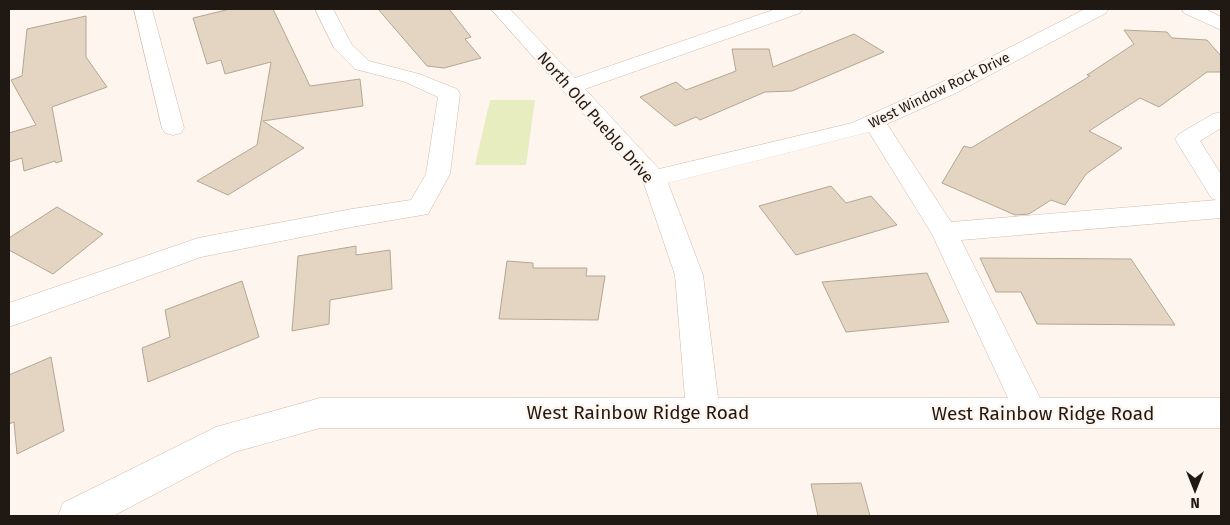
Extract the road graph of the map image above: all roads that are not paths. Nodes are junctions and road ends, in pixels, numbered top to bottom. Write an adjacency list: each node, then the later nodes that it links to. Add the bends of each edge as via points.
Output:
1 (143, 9): 11 (street)
2 (324, 9): 16 (street, via 344,48 362,65 412,78 449,94 438,174 419,208 198,248)
3 (500, 9): 8 (street, North Old Pueblo Drive)
4 (793, 9): 8 (street)
5 (1099, 9): 10 (street, West Window Rock Drive, via 948,88)
6 (1191, 9): 7 (street)
7 (1221, 24)
8 (570, 86): 12 (street, North Old Pueblo Drive)
9 (1221, 119): 13 (street, via 1187,139)
10 (874, 122): 12 (street, West Window Rock Drive); 15 (street)
11 (174, 128)
12 (654, 178): 17 (street, North Old Pueblo Drive, via 689,275)
13 (1221, 192)
14 (1221, 209): 15 (street)
15 (944, 232): 18 (street)
16 (9, 316)
17 (703, 412): 18 (street, West Rainbow Ridge Road); 20 (street, West Rainbow Ridge Road, via 320,412 228,438)
18 (1030, 412): 19 (street, West Rainbow Ridge Road)
19 (1221, 413)
20 (76, 516)

